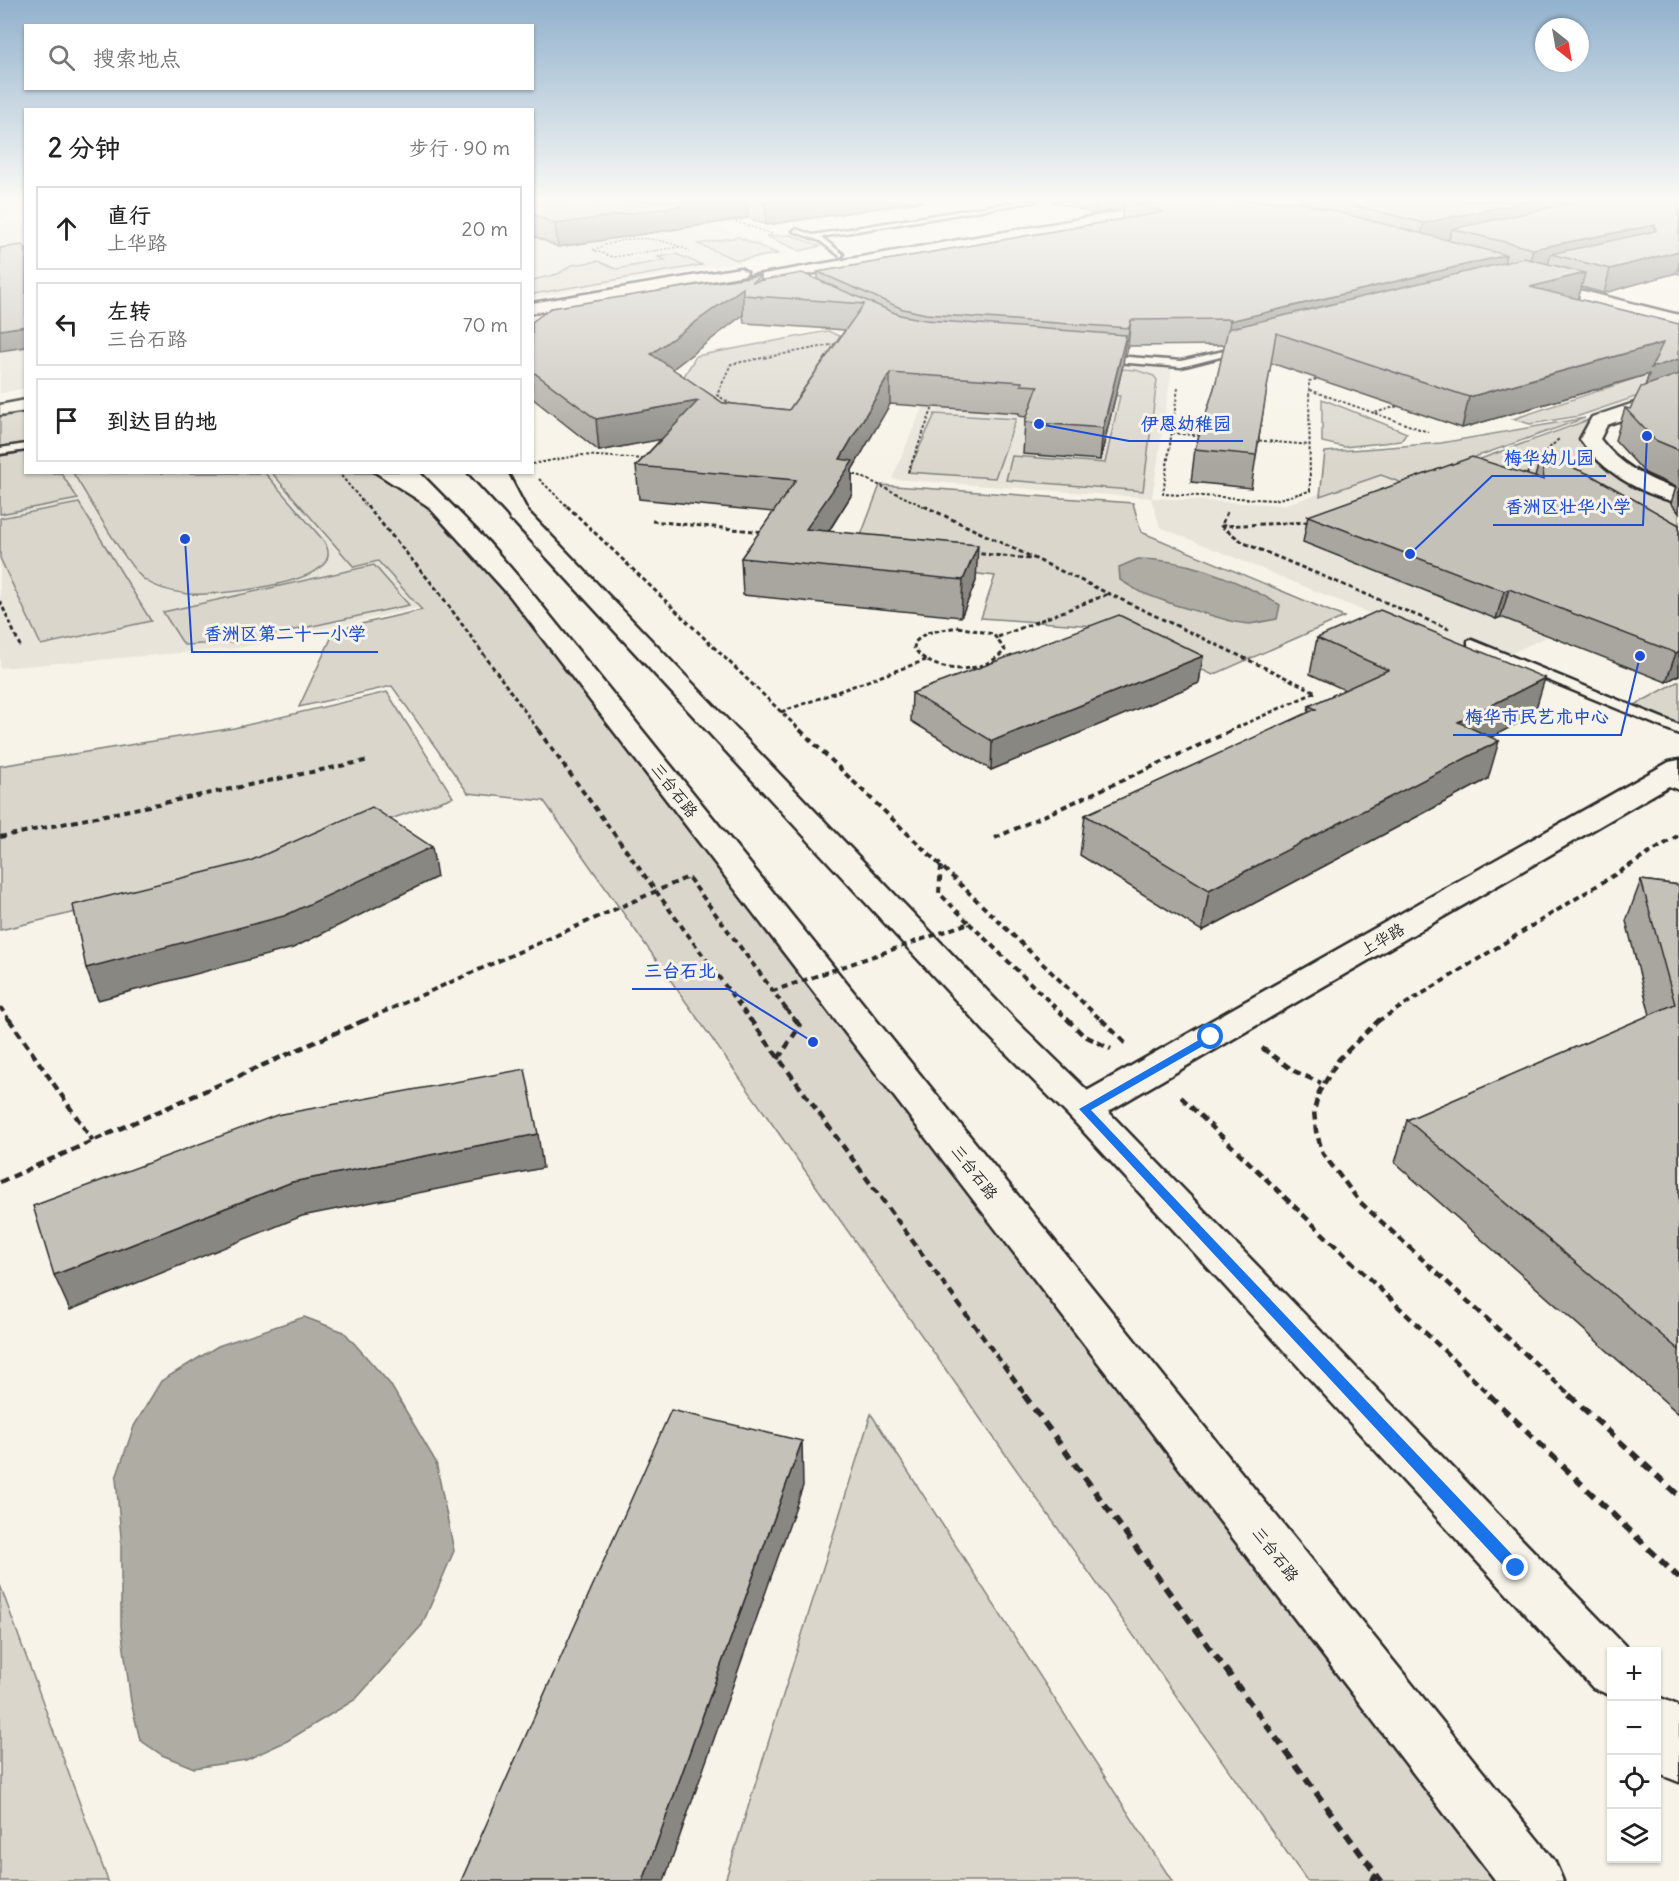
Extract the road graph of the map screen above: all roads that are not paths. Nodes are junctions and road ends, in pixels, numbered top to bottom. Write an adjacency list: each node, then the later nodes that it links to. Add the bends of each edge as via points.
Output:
1 (643, 289): 4 (main road)
2 (703, 289): 5 (main road)
3 (1565, 289): 6 (main road)
4 (534, 308)
5 (534, 319)
6 (1679, 320)
7 (1249, 347): 8 (lane, via 1181,364)
8 (1087, 356)
9 (1679, 393): 20 (main road, via 1599,421 1590,439 1605,459 1646,486)
10 (24, 395): 11 (main road)
11 (0, 399)
12 (24, 405): 13 (main road)
13 (0, 410)
14 (24, 447): 15 (lane)
15 (0, 452)
16 (388, 474): 21 (main road)
17 (409, 474): 21 (main road, 三台石路)
18 (480, 474): 22 (main road)
19 (498, 474): 22 (main road)
20 (1679, 497)
21 (435, 502): 32 (main road, 三台石路, via 526,601)
22 (519, 516): 26 (main road, via 1002,1028)
23 (1472, 644): 24 (lane)
24 (1679, 730)
25 (1673, 778): 26 (main road, 上华路)
26 (1084, 1109): 27 (main road)
27 (1607, 1666)
28 (1661, 1725): 30 (main road)
29 (1661, 1727): 31 (main road)
30 (1679, 1742)
31 (1679, 1754)
32 (1480, 1814): 33 (main road, 三台石路); 34 (main road)
33 (1533, 1881)
34 (1554, 1881)

